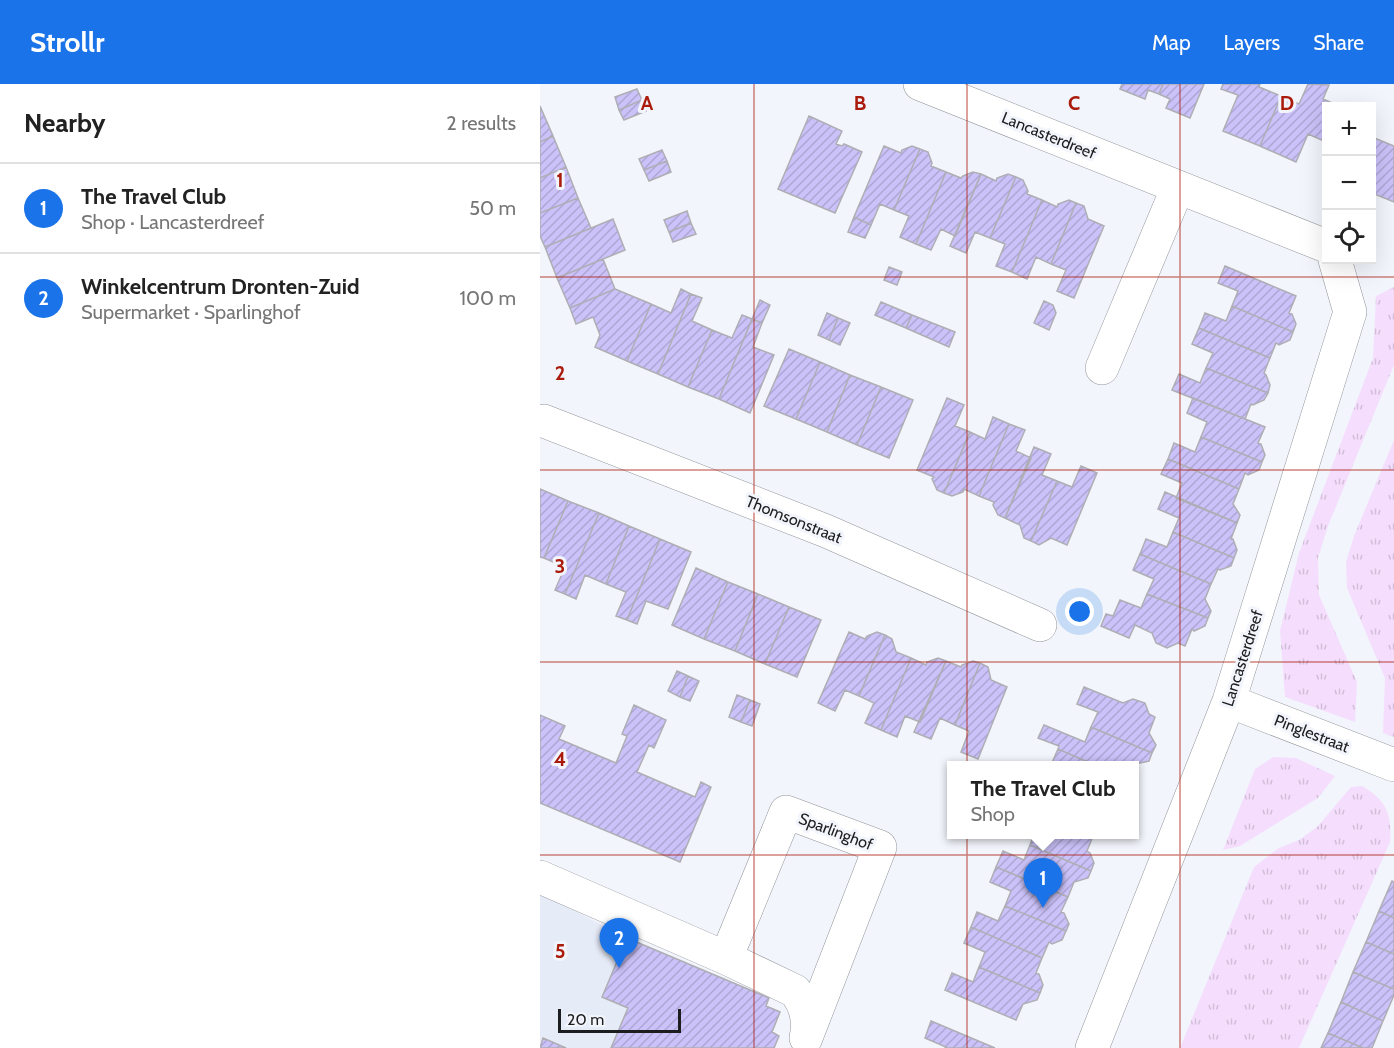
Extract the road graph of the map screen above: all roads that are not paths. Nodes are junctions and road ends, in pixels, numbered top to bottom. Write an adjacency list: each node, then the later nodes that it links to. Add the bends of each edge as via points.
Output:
1 (920, 84): 2 (street, Lancasterdreef)
2 (1178, 187): 3 (street, Lancasterdreef); 5 (street)
3 (1322, 244)
4 (1336, 264): 8 (street, Lancasterdreef, via 1350,312)
5 (1102, 368)
6 (541, 418): 7 (street, Thomsonstraat, via 826,531)
7 (1040, 625)
8 (1229, 701): 9 (street, Pinglestraat); 13 (street, Lancasterdreef)
9 (1394, 765)
10 (540, 877): 11 (street, Sparlinghof)
11 (726, 958): 12 (street, Sparlinghof, via 795,991 808,1016); 12 (street, Sparlinghof, via 786,812 880,847)
12 (805, 1042)
13 (1092, 1048)

